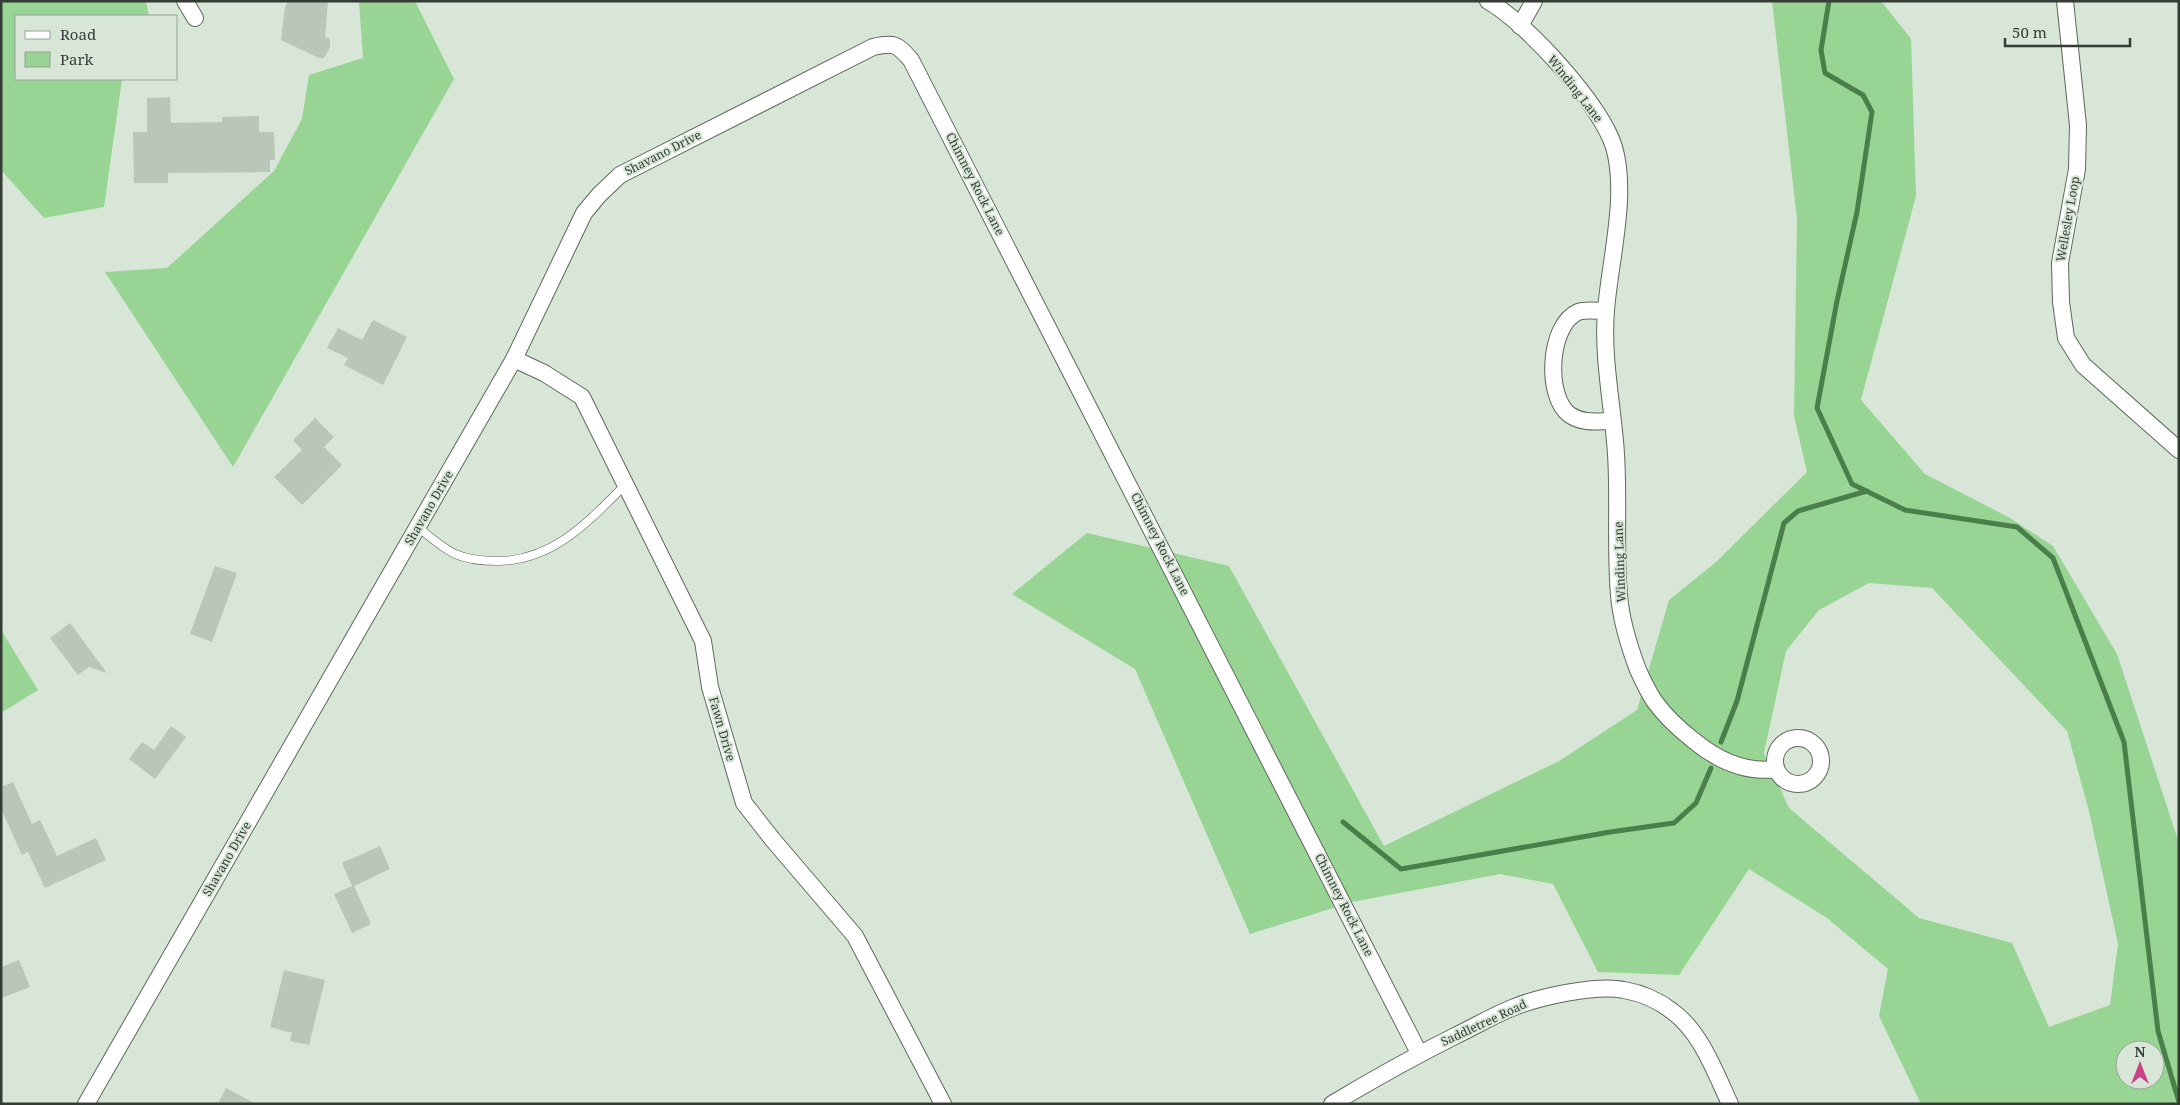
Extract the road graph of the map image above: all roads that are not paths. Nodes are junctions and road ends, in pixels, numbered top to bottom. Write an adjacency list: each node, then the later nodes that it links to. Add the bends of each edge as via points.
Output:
1 (185, 1): 5 (street)
2 (1488, 1): 6 (street, Winding Lane)
3 (1534, 1): 6 (street)
4 (2065, 1): 11 (street, Wellesley Loop, via 2078,125 2077,169 2060,263 2066,338 2084,365)
5 (195, 18)
6 (1520, 26): 8 (street, Winding Lane, via 1600,117 1613,146 1620,173 1619,198)
7 (890, 43): 9 (street, Shavano Drive, via 873,47 620,175 584,213); 15 (street, Chimney Rock Lane, via 911,60)
8 (1606, 311): 10 (street, Winding Lane, via 1605,350); 10 (street, via 1579,312 1563,325 1555,342 1553,369 1556,395 1570,415 1589,422)
9 (514, 360): 12 (street, Fawn Drive, via 544,373 582,397); 13 (street, Shavano Drive)
10 (1612, 421): 14 (street, Winding Lane, via 1616,453 1619,596 1628,643 1646,687 1673,723 1703,748 1741,768)
11 (2179, 450)
12 (625, 485): 13 (lane, via 584,525 556,546 535,556 478,561 456,554); 17 (street, Fawn Drive, via 703,641 710,687 744,803 855,936)
13 (418, 527): 16 (street, Shavano Drive)
14 (1776, 769)
15 (1419, 1053): 18 (street, Saddletree Road); 19 (street, Saddletree Road, via 1513,1007 1548,996 1622,989 1673,1012 1693,1033)
16 (86, 1104)
17 (943, 1104)
18 (1332, 1104)
19 (1730, 1104)

